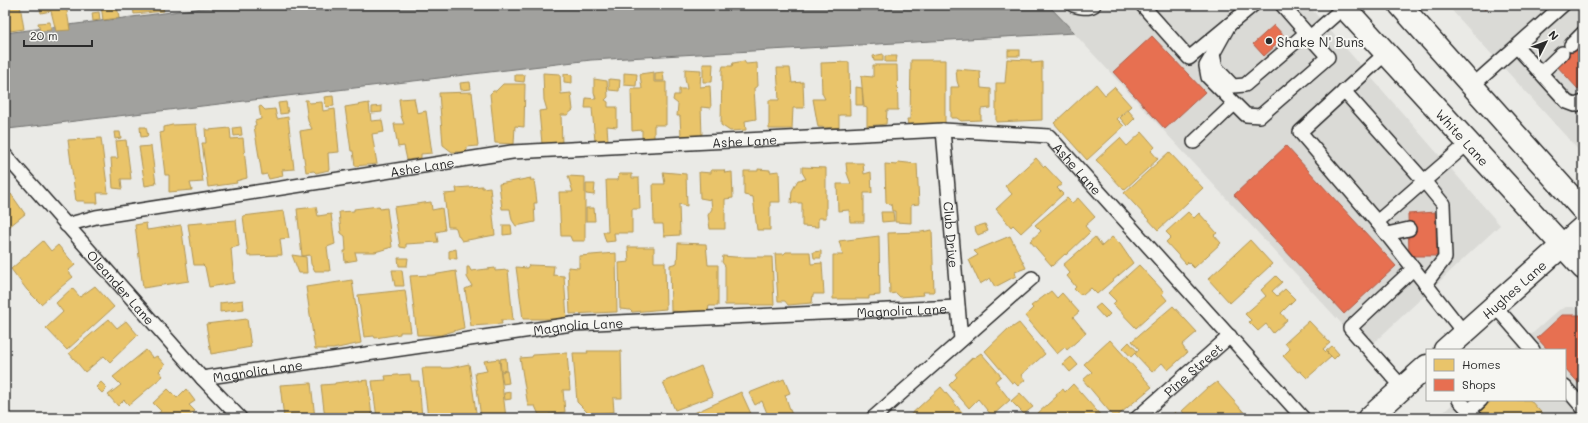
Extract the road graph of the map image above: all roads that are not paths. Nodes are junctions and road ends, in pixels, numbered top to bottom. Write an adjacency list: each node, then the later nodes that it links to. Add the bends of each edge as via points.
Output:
1 (1073, 5): 2 (lane, via 1081,8)
2 (1094, 5)
3 (1142, 5): 9 (lane, via 1189,58)
4 (1253, 5): 9 (lane)
5 (1282, 5): 11 (lane)
6 (1400, 5): 16 (main road)
7 (1563, 5): 12 (lane)
8 (1343, 6): 11 (lane); 13 (main road, White Lane)
9 (1229, 25): 14 (lane)
10 (1583, 34): 15 (lane)
11 (1308, 35): 14 (lane, via 1244,84 1233,86 1216,68); 19 (lane, via 1328,57 1260,116 1246,116)
12 (1517, 47): 15 (lane); 16 (lane)
13 (1386, 53): 17 (lane); 22 (main road, White Lane)
14 (1213, 54): 19 (lane, via 1206,66 1208,77)
15 (1541, 73): 18 (lane, via 1567,102 1575,105)
16 (1472, 86): 25 (main road)
17 (1344, 91): 24 (lane); 26 (lane, via 1300,132)
18 (1583, 102)
19 (1234, 104): 21 (lane)
20 (943, 130): 27 (lane, Ashe Lane, via 512,152 96,217); 37 (lane, Club Drive); 39 (lane, Ashe Lane, via 1049,136)
21 (1194, 142)
22 (1468, 143): 24 (lane); 31 (main road, White Lane)
23 (5, 155): 27 (lane, Oleander Lane)
24 (1424, 181): 26 (lane); 35 (lane, via 1443,204 1440,228 1445,258)
25 (1583, 210)
26 (1377, 222): 30 (lane)
27 (66, 225): 44 (lane, Oleander Lane)
28 (1583, 227): 31 (main road, Hughes Lane)
29 (1409, 229): 30 (lane)
30 (1387, 234): 33 (lane)
31 (1562, 245): 32 (main road, White Lane); 36 (main road, Hughes Lane)
32 (1583, 268)
33 (1413, 269): 35 (lane); 45 (lane, via 1350,328)
34 (1032, 278): 40 (lane)
35 (1425, 284): 38 (lane)
36 (1494, 305): 38 (main road, Hughes Lane); 42 (lane)
37 (958, 307): 40 (lane, Club Drive); 44 (lane, Magnolia Lane, via 572,324)
38 (1464, 333): 41 (main road, Hughes Lane)
39 (1230, 336): 53 (lane, Pine Street); 54 (lane, Ashe Lane)
40 (961, 340): 52 (lane)
41 (1446, 349)
42 (1532, 349)
43 (1426, 367): 45 (main road)
44 (202, 378): 51 (lane, Oleander Lane)
45 (1402, 388): 55 (main road)
46 (1566, 388): 49 (lane)
47 (1460, 401): 50 (lane)
48 (1480, 401): 50 (lane)
49 (1583, 408)
50 (1472, 415)
51 (240, 418)
52 (873, 418)
53 (1136, 418)
54 (1302, 418)
55 (1368, 418)

